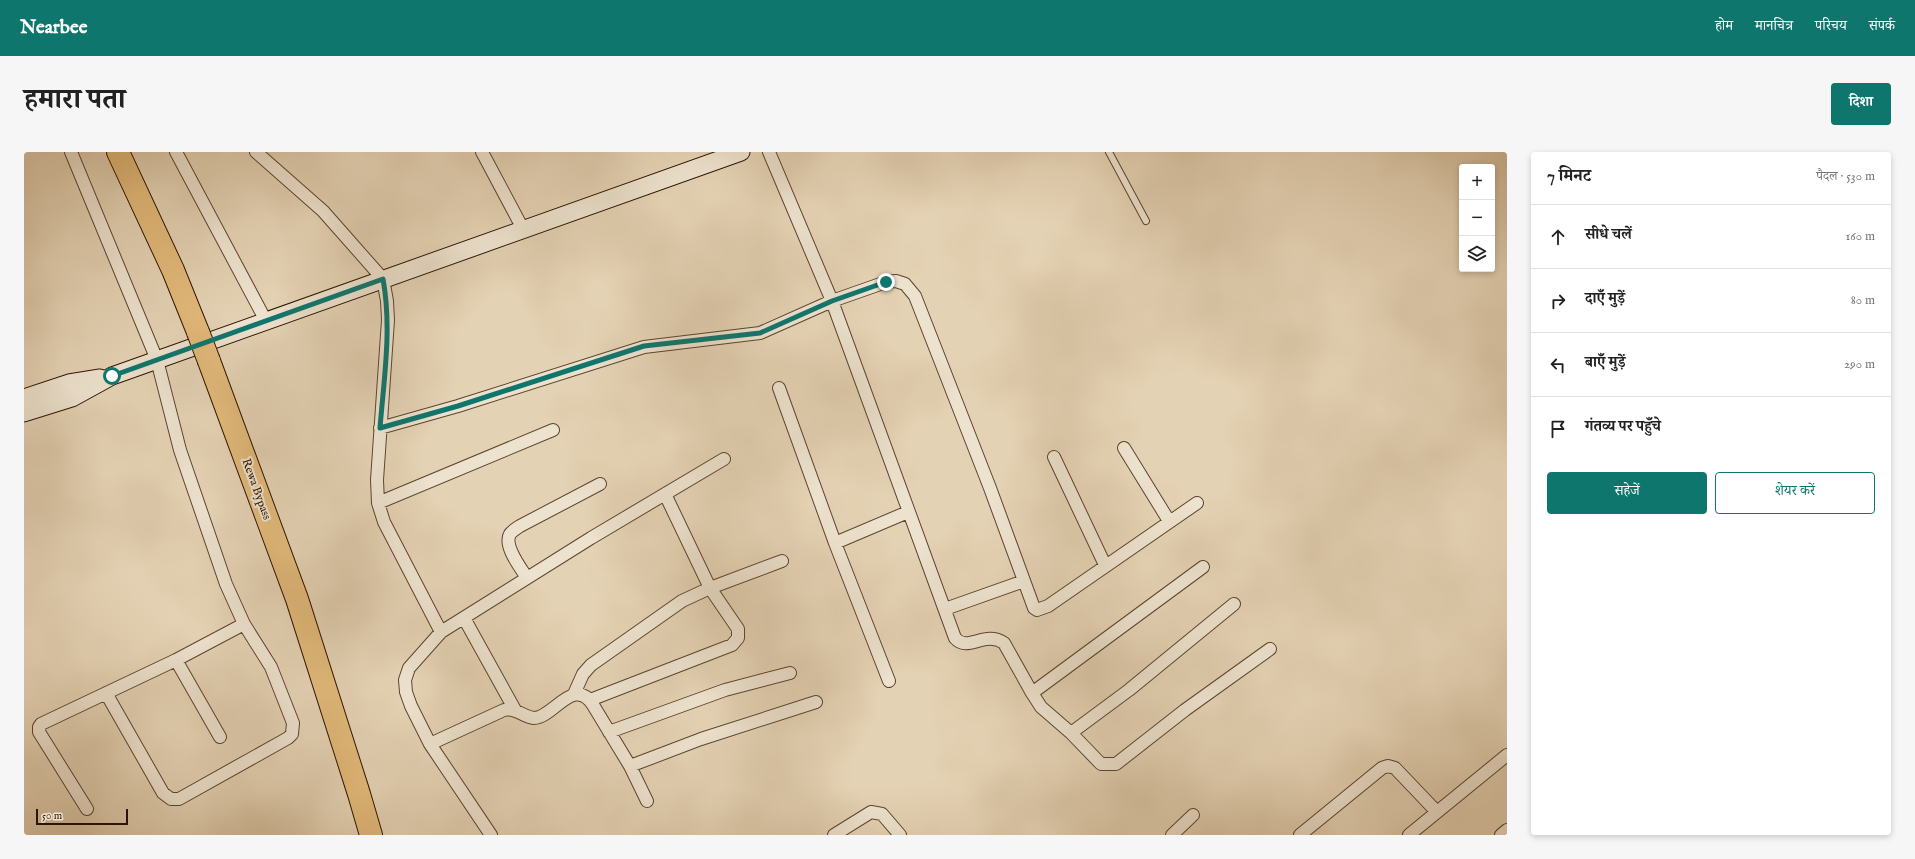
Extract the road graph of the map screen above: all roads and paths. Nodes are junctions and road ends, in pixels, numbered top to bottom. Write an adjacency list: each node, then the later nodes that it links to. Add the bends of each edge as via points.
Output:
1 (71, 152): 14 (street)
2 (118, 152): 63 (highway, Rewa Bypass, bridge, via 173,270 209,361 297,599)
3 (176, 152): 13 (street)
4 (256, 152): 11 (street, via 323,211)
5 (482, 152): 10 (street)
6 (740, 152): 10 (street)
7 (769, 152): 12 (street)
8 (1109, 152): 9 (lane)
9 (1146, 221)
10 (523, 228): 11 (street)
11 (383, 279): 13 (street); 19 (street, via 388,320)
12 (832, 301): 19 (street, via 760,333 644,346 458,406); 28 (street); 35 (street, via 886,282 896,281 911,289 926,322)
13 (266, 321): 14 (street)
14 (156, 360): 15 (street); 40 (street, via 180,450 226,584)
15 (112, 376): 17 (street, via 69,382); 18 (street, via 72,398)
16 (779, 388): 30 (street)
17 (24, 398)
18 (24, 413)
19 (380, 428): 26 (street)
20 (553, 430): 26 (street)
21 (1124, 448): 29 (street)
22 (1054, 457): 32 (street)
23 (724, 460): 25 (street)
24 (600, 484): 34 (street, via 520,526 510,534 510,551)
25 (665, 494): 34 (street); 36 (street)
26 (378, 503): 41 (street, via 384,522)
27 (1197, 503): 29 (street)
28 (908, 512): 30 (street); 38 (street)
29 (1169, 521): 32 (street)
30 (835, 543): 45 (street)
31 (782, 561): 36 (street)
32 (1105, 565): 35 (street, via 1040,610 1034,608)
33 (1203, 567): 48 (street)
34 (527, 578): 39 (street)
35 (1024, 581): 38 (street)
36 (710, 588): 47 (street, via 682,601 607,652 587,669); 49 (street, via 738,629 738,638 732,645)
37 (1234, 604): 53 (street, via 1129,690)
38 (945, 609): 48 (street, via 955,638 961,643 989,638 999,639 1004,643)
39 (464, 618): 41 (street); 51 (street)
40 (244, 624): 43 (street); 46 (street, via 271,667 279,685 293,723 292,734 179,799 171,799 163,793)
41 (441, 632): 55 (street, via 408,668 405,680 411,706)
42 (1270, 649): 53 (street, via 1116,764 1101,764)
43 (176, 660): 46 (street); 54 (street)
44 (790, 673): 52 (street, via 724,690)
45 (889, 681)
46 (106, 693): 59 (street, via 39,727)
47 (574, 694): 49 (street); 51 (street, via 540,717 528,716)
48 (1032, 694): 53 (street, via 1041,707)
49 (590, 700): 52 (street)
50 (816, 702): 57 (street, via 707,736)
51 (516, 710): 55 (street, via 504,710)
52 (609, 732): 57 (street)
53 (1071, 733)
54 (220, 736)
55 (430, 744): 64 (street)
56 (1507, 755): 60 (street)
57 (630, 766): 58 (street)
58 (647, 801)
59 (87, 809)
60 (1436, 811): 68 (street, via 1394,768 1388,766 1382,768); 69 (street)
61 (1193, 815): 67 (street)
62 (1507, 830): 70 (street)
63 (371, 835)
64 (491, 835)
65 (834, 835): 66 (street, via 871,812 882,814)
66 (900, 835)
67 (1172, 835)
68 (1300, 835)
69 (1409, 835)
70 (1501, 835)

